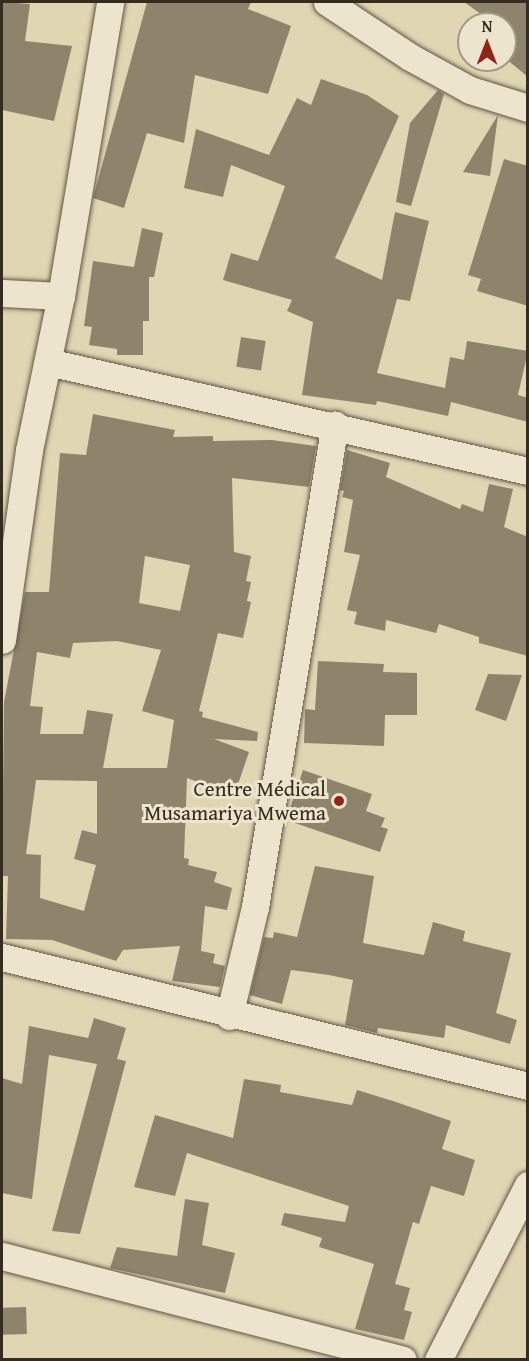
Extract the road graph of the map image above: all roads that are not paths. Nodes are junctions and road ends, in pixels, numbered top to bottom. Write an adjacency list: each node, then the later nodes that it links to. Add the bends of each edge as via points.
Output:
1 (110, 2): 5 (street)
2 (327, 2): 3 (street, via 410,57 470,90)
3 (528, 108)
4 (2, 293): 5 (street)
5 (61, 296): 6 (street)
6 (48, 362): 7 (street); 9 (street, via 29,450)
7 (335, 425): 8 (street); 11 (street, via 255,907)
8 (528, 471)
9 (2, 640)
10 (2, 957): 11 (street)
11 (229, 1016): 12 (street)
12 (528, 1086)
13 (528, 1185): 16 (street)
14 (2, 1256): 15 (street)
15 (403, 1359)
16 (438, 1359)

